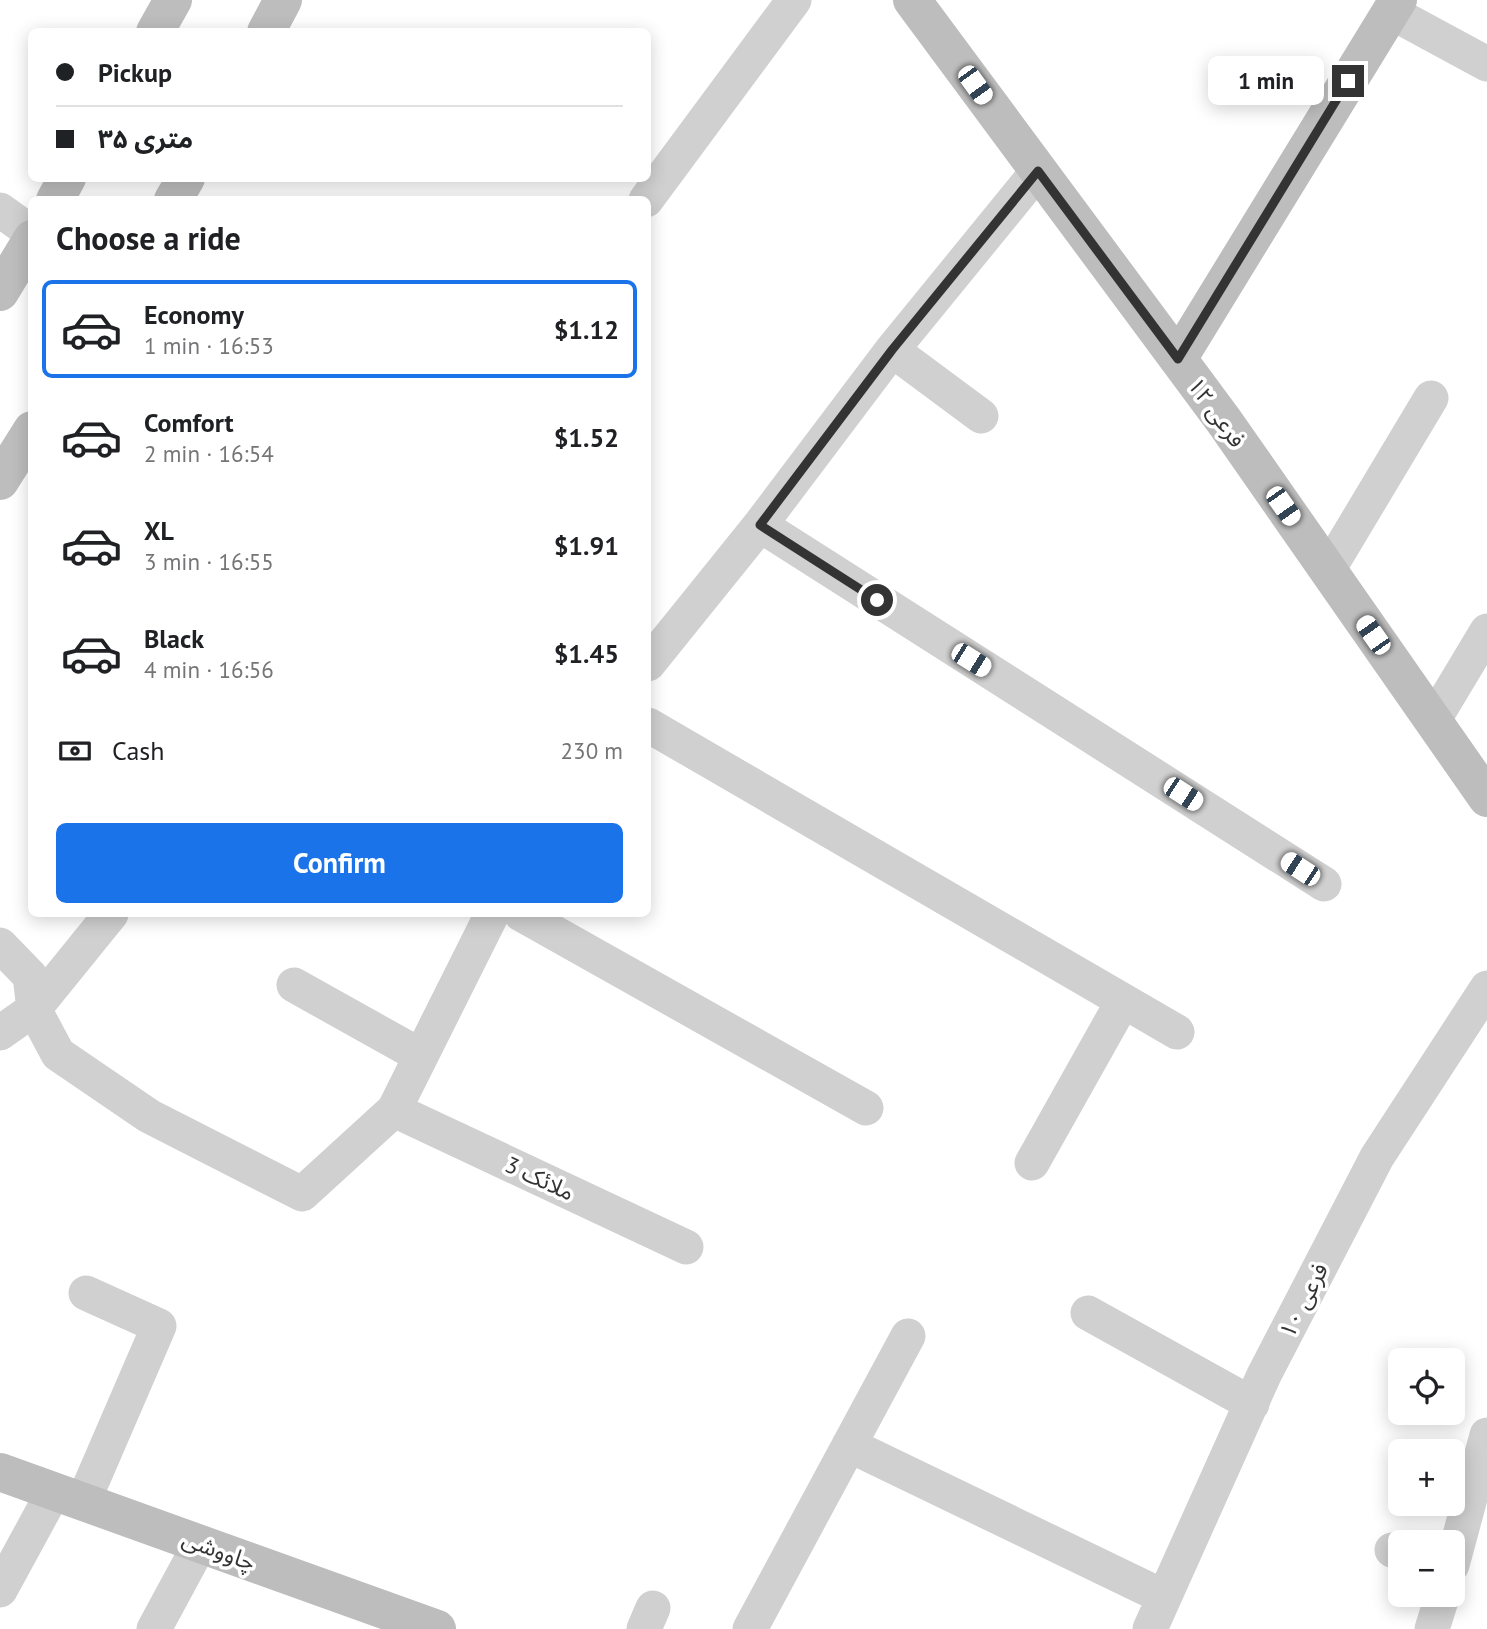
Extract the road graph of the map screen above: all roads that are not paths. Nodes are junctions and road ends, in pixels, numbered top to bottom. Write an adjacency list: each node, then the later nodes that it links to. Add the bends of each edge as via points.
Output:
1 (173, 0): 6 (street)
2 (283, 0): 7 (street)
3 (794, 0): 10 (street)
4 (912, 0): 9 (street, فرعی ۱۲)
5 (1395, 6): 8 (street); 16 (street)
6 (157, 28)
7 (268, 28)
8 (1487, 64)
9 (1038, 171): 15 (street); 16 (street, فرعی ۱۲)
10 (649, 196)
11 (0, 210): 12 (street)
12 (28, 230)
13 (28, 246): 14 (street)
14 (0, 292)
15 (892, 350): 18 (street); 21 (street)
16 (1178, 359): 22 (street, فرعی ۱۲)
17 (1431, 398): 22 (street)
18 (981, 416)
19 (28, 436): 20 (street)
20 (0, 481)
21 (760, 525): 24 (street); 28 (street)
22 (1328, 570): 25 (street, فرعی ۱۲)
23 (1487, 631): 25 (street)
24 (651, 660)
25 (1433, 720): 27 (street, فرعی ۱۲)
26 (651, 727): 35 (street)
27 (1487, 798)
28 (1324, 884)
29 (109, 917): 36 (street)
30 (490, 917): 39 (street)
31 (526, 917): 40 (street)
32 (0, 945): 36 (street, via 30,976)
33 (294, 985): 39 (street)
34 (1487, 988): 47 (street, فرعی ۱۰, via 1377,1157)
35 (1123, 1000): 37 (street); 42 (street)
36 (34, 1009): 38 (street); 41 (street, via 58,1054 149,1116 302,1194)
37 (1177, 1032)
38 (0, 1033)
39 (421, 1056): 41 (street)
40 (866, 1108)
41 (394, 1110): 43 (street, ملائک 3)
42 (1032, 1163)
43 (686, 1247)
44 (86, 1293): 51 (street, via 159,1326)
45 (1088, 1313): 47 (street)
46 (908, 1336): 49 (street)
47 (1252, 1404): 55 (street, فرعی ۱۰)
48 (1487, 1435): 53 (street)
49 (849, 1445): 55 (street); 59 (street)
50 (0, 1472): 51 (street, چاووشی)
51 (68, 1497): 52 (street, چاووشی); 54 (street)
52 (200, 1544): 57 (street); 58 (street, چاووشی)
53 (1467, 1550)
54 (0, 1590)
55 (1164, 1597): 60 (street, فرعی ۱۰)
56 (1439, 1607): 61 (street)
57 (154, 1629)
58 (437, 1629)
59 (750, 1629)
60 (1150, 1629)
61 (1432, 1629)

